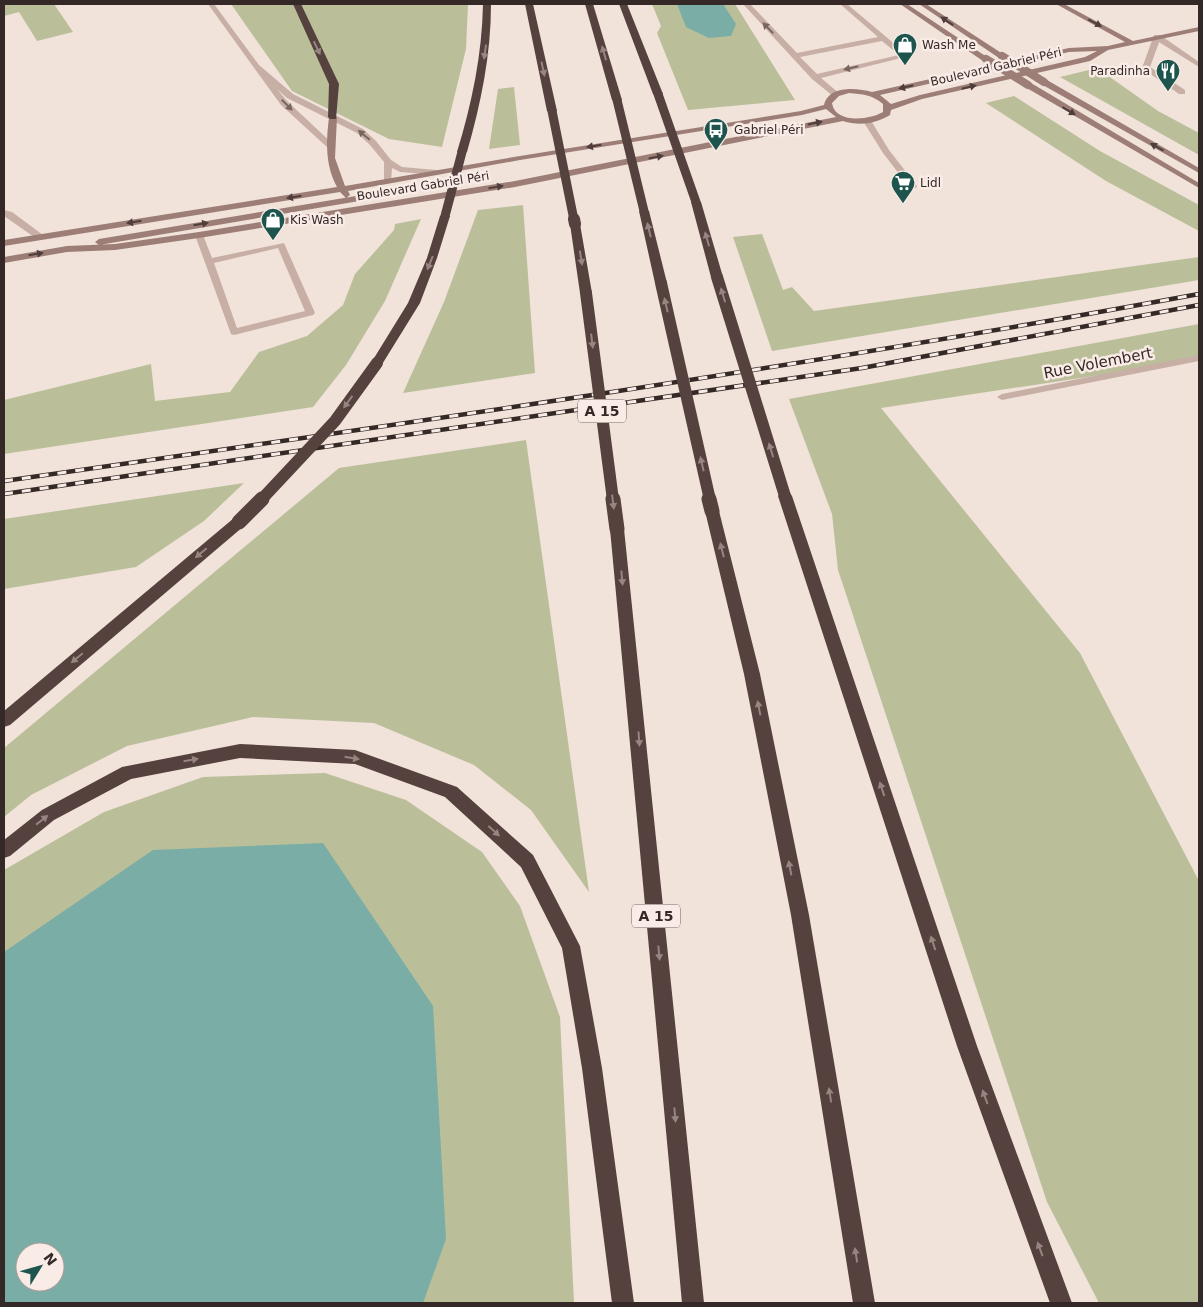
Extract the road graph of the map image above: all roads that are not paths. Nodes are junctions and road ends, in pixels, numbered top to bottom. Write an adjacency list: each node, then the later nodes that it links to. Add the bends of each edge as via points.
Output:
1 (211, 4): 19 (street)
2 (297, 4): 26 (highway, one-way to 26, via 334,84)
3 (487, 4): 51 (highway, one-way to 51, bridge, via 488,31 479,94 445,216 414,303 377,363 335,420 239,522)
4 (529, 4): 54 (highway, A 15, one-way to 54, bridge, via 575,224 617,529)
5 (589, 4): 55 (highway, one-way to 5, bridge, via 800,916 752,674 662,283 617,100)
6 (623, 4): 56 (highway, one-way to 6, bridge, via 964,1036 785,496 696,202)
7 (746, 4): 17 (street, one-way to 7)
8 (843, 4): 13 (street)
9 (903, 4): 35 (main road, one-way to 35, bridge, via 1028,85)
10 (922, 4): 31 (main road, one-way to 10, bridge, via 1044,82)
11 (1059, 4): 15 (main road, one-way to 15)
12 (1199, 29): 14 (main road, Boulevard Gabriel Péri)
13 (884, 38): 17 (street); 20 (street, one-way to 20, via 905,56)
14 (1157, 38): 15 (main road, Boulevard Gabriel Péri); 18 (street); 21 (street, via 1146,68)
15 (1132, 43): 16 (main road, Boulevard Gabriel Péri)
16 (1108, 48): 23 (main road, Boulevard Gabriel Péri, one-way to 23, via 1069,50); 25 (main road, Boulevard Gabriel Péri, one-way to 16, via 920,97 1087,59)
17 (793, 54): 20 (street)
18 (1199, 65)
19 (257, 67): 26 (street, via 290,96); 29 (street, one-way to 29, via 284,103)
20 (814, 76): 22 (street)
21 (1182, 92)
22 (836, 94): 23 (main road, Boulevard Gabriel Péri, via 857,91); 24 (main road)
23 (872, 94): 25 (main road, via 884,100)
24 (828, 106): 27 (main road); 32 (main road, Boulevard Gabriel Péri, one-way to 32, via 802,113)
25 (888, 108): 28 (main road, Boulevard Gabriel Péri, via 887,113)
26 (334, 117): 29 (main road); 30 (street, one-way to 26, via 360,131)
27 (844, 118): 28 (main road); 39 (main road, Boulevard Gabriel Péri, one-way to 27, via 516,184)
28 (868, 121): 34 (street)
29 (330, 145): 36 (main road, via 334,172)
30 (388, 162): 32 (street, via 400,169); 33 (street)
31 (1199, 171)
32 (436, 172): 33 (main road, Boulevard Gabriel Péri)
33 (387, 182): 36 (main road, Boulevard Gabriel Péri); 37 (main road)
34 (913, 186)
35 (1199, 186)
36 (343, 190): 38 (main road); 42 (main road, Boulevard Gabriel Péri, one-way to 42)
37 (392, 193): 38 (main road); 39 (main road)
38 (350, 200): 40 (main road); 46 (main road, one-way to 38)
39 (396, 203): 40 (main road, Boulevard Gabriel Péri)
40 (356, 210): 43 (main road, Boulevard Gabriel Péri)
41 (4, 213): 44 (street)
42 (67, 232): 44 (main road, Boulevard Gabriel Péri); 46 (main road)
43 (199, 235): 46 (main road, Boulevard Gabriel Péri, via 115,247); 48 (street)
44 (40, 237): 45 (main road, Boulevard Gabriel Péri)
45 (4, 243)
46 (68, 249): 47 (main road, Boulevard Gabriel Péri, one-way to 46)
47 (4, 260)
48 (210, 261): 48 (street, via 234,332 310,313 281,245)
49 (1199, 358): 50 (street, Rue Volembert)
50 (1002, 397)
51 (4, 720)
52 (4, 850): 53 (highway, one-way to 53, via 48,815 128,772 240,752 355,757 451,792 527,862 571,946 592,1068)
53 (623, 1303)
54 (693, 1303)
55 (864, 1303)
56 (1060, 1303)

